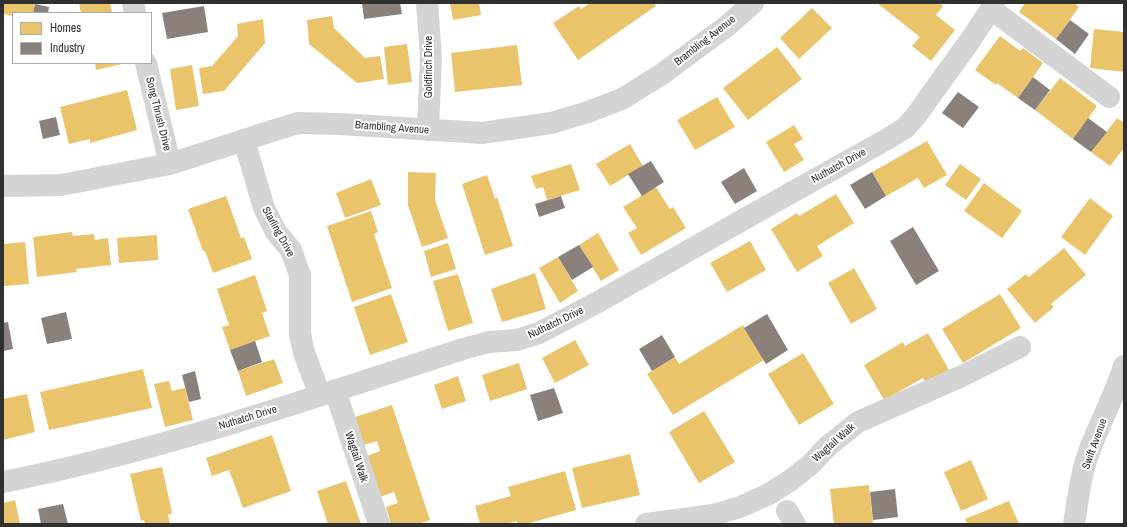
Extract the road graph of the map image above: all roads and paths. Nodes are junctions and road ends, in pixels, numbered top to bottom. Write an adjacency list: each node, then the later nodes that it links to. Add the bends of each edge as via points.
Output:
1 (427, 3): 6 (street, Goldfinch Drive, via 431,57)
2 (752, 3): 6 (street, Brambling Avenue, via 727,26 662,74 622,99 551,123 482,133)
3 (992, 6): 5 (street); 12 (street, Nuthatch Drive, via 915,117 905,128 889,138 539,333 517,340 489,342 463,349)
4 (146, 64): 8 (street, Song Thrush Drive)
5 (1109, 97)
6 (428, 130): 7 (street, Brambling Avenue, via 298,123)
7 (244, 140): 8 (street, Brambling Avenue); 12 (street, Starling Drive, via 264,208 276,232 290,250 300,275 300,334 304,353)
8 (170, 164): 9 (street, Brambling Avenue, via 61,185)
9 (3, 186)
10 (1020, 347): 15 (street, Wagtail Walk, via 960,377 858,422 791,480 762,497 713,515)
11 (1124, 366): 16 (street, Swift Avenue, via 1088,455)
12 (327, 392): 13 (street, Nuthatch Drive, via 104,460); 14 (street, Wagtail Walk)
13 (3, 482)
14 (379, 524)
15 (646, 524)
16 (1074, 524)

